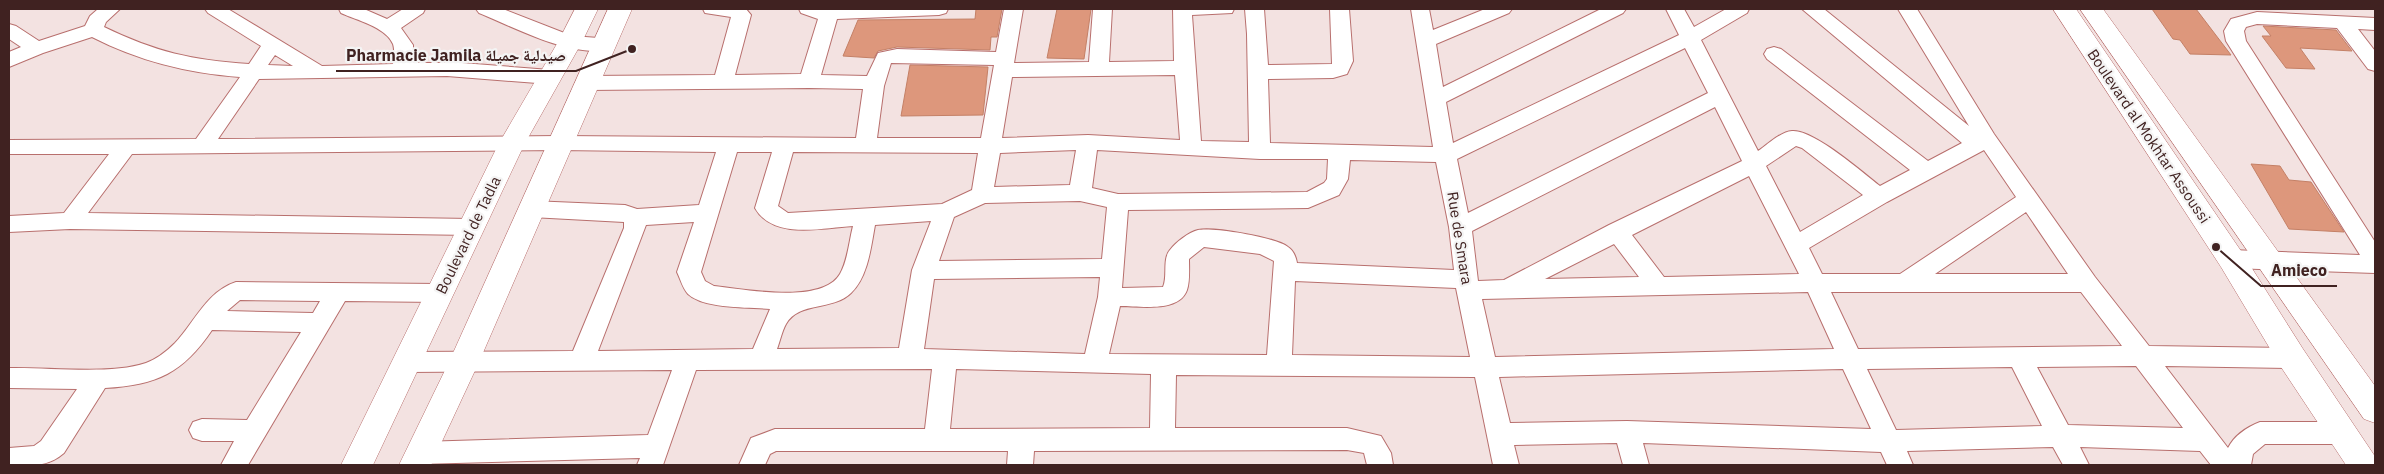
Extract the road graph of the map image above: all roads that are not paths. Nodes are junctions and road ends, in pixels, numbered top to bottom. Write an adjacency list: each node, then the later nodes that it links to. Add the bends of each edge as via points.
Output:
1 (111, 9): 31 (street, via 100,16)
2 (348, 9): 29 (street)
3 (416, 9): 29 (street)
4 (486, 9): 34 (street)
5 (586, 9): 34 (main road, Boulevard de Tadla)
6 (620, 9): 36 (main road)
7 (712, 9): 50 (street, via 734,9 741,15)
8 (808, 9): 26 (street)
9 (939, 9): 26 (street)
10 (1013, 9): 41 (street)
11 (1102, 9): 43 (street)
12 (1182, 9): 13 (street); 42 (street)
13 (1225, 9)
14 (1254, 9): 47 (street)
15 (1340, 9): 47 (street, via 1343,61 1340,69)
16 (1420, 9): 33 (street, Rue de Smara)
17 (1502, 9): 33 (street)
18 (1616, 9): 54 (street)
19 (1675, 9): 32 (street)
20 (1740, 9): 32 (street)
21 (1812, 9): 56 (street)
22 (1908, 9): 56 (street)
23 (2064, 9): 88 (main road, Boulevard al Mokhtar Assoussi)
24 (2091, 9): 90 (main road, Boulevard al Mokhtar Assoussi)
25 (229, 12): 35 (street)
26 (829, 13): 49 (street)
27 (2344, 23): 28 (street); 40 (street); 89 (street, via 2257,18 2238,23 2234,30 2236,41)
28 (2375, 24)
29 (388, 28): 44 (street, via 402,41)
30 (9, 30): 37 (street)
31 (94, 30): 37 (street); 45 (street, via 111,40 176,62)
32 (1690, 38): 53 (street); 69 (street)
33 (1425, 41): 54 (street, Rue de Smara)
34 (570, 42): 36 (street); 48 (main road, Boulevard de Tadla)
35 (273, 44): 45 (street); 46 (street)
36 (605, 44): 51 (main road)
37 (36, 48): 39 (street)
38 (1774, 54): 71 (street)
39 (9, 60)
40 (2375, 64)
41 (1005, 65): 43 (street); 52 (street, via 891,57 882,61); 63 (street)
42 (1184, 68): 43 (street); 66 (street)
43 (1099, 69)
44 (403, 70): 46 (street); 48 (street, via 460,70)
45 (254, 72): 46 (street); 58 (street)
46 (318, 72)
47 (1257, 72): 67 (street)
48 (550, 77): 59 (main road, Boulevard de Tadla)
49 (809, 81): 50 (street); 52 (street)
50 (722, 82): 51 (street)
51 (586, 83): 57 (main road)
52 (875, 83): 62 (street)
53 (1719, 96): 70 (street); 84 (street)
54 (1435, 99): 69 (street, Rue de Smara)
55 (1088, 142): 63 (street); 66 (street); 72 (street)
56 (1982, 142): 71 (street); 75 (street)
57 (559, 143): 59 (street); 60 (street); 77 (main road)
58 (203, 145): 59 (street); 65 (street)
59 (511, 145): 85 (main road, Boulevard de Tadla)
60 (729, 145): 61 (street); 79 (street)
61 (784, 145): 62 (street); 81 (street, via 766,208 775,217 788,221)
62 (865, 145): 63 (street)
63 (990, 146): 73 (street)
64 (9, 147): 65 (street)
65 (125, 148): 82 (street)
66 (1191, 148): 67 (street)
67 (1260, 151): 68 (street)
68 (1339, 153): 69 (street); 76 (street, via 1339,180 1333,189 1308,200)
69 (1446, 155): 84 (street, Rue de Smara)
70 (1754, 164): 74 (street, via 1793,138 1802,140); 86 (street); 87 (street)
71 (1926, 171): 74 (street)
72 (1080, 193): 73 (street); 76 (street)
73 (982, 195): 78 (street)
74 (1879, 196): 87 (street)
75 (2029, 199): 96 (street); 97 (street)
76 (1118, 202): 92 (street)
77 (530, 209): 80 (street, via 625,212); 116 (main road)
78 (945, 212): 81 (street); 93 (street)
79 (707, 213): 80 (street); 104 (street, via 689,272 696,287 710,294)
80 (635, 217): 117 (street, via 635,228)
81 (866, 217): 104 (street, via 852,273 845,285 823,299)
82 (70, 221): 83 (street); 85 (street)
83 (9, 224)
84 (1460, 226): 98 (street, Rue de Smara)
85 (471, 227): 102 (main road, Boulevard de Tadla)
86 (1617, 231): 99 (street); 100 (street)
87 (1796, 245): 95 (street)
88 (2231, 259): 90 (street); 111 (main road, Boulevard al Mokhtar Assoussi)
89 (2375, 260)
90 (2271, 261): 91 (street); 124 (main road, Boulevard al Mokhtar Assoussi)
91 (2375, 264)
92 (1111, 268): 93 (street); 103 (street)
93 (924, 270): 109 (street)
94 (1284, 275): 98 (street, via 1294,272); 103 (street, via 1285,258 1279,251 1263,245 1200,238 1178,255 1176,289 1169,296); 120 (street)
95 (1815, 283): 96 (street); 99 (street); 110 (street)
96 (1904, 283): 97 (street)
97 (2086, 283): 107 (street)
98 (1467, 284): 100 (street); 121 (street, Rue de Smara)
99 (1657, 285): 100 (street)
100 (1508, 288)
101 (338, 292): 102 (street); 105 (street, via 236,292 221,302); 106 (street)
102 (440, 293): 115 (main road, Boulevard de Tadla)
103 (1110, 297): 119 (street)
104 (795, 302): 113 (street, via 782,310 776,320)
105 (206, 320): 106 (street); 123 (street, via 185,348 159,368 147,373)
106 (320, 323): 126 (street)
107 (2142, 356): 108 (street); 111 (street); 134 (street)
108 (2019, 357): 110 (street); 130 (street)
109 (910, 358): 112 (street); 113 (street)
110 (1849, 358): 121 (street); 135 (street)
111 (2292, 358): 128 (main road, Boulevard al Mokhtar Assoussi)
112 (945, 359): 119 (street); 131 (street)
113 (761, 360): 114 (street)
114 (687, 361): 117 (street); 136 (street)
115 (408, 362): 116 (street); 140 (main road, Boulevard de Tadla)
116 (464, 362): 117 (street); 138 (main road)
117 (581, 362)
118 (1164, 363): 119 (street); 120 (street); 133 (street)
119 (1095, 364)
120 (1279, 365): 121 (street)
121 (1485, 367): 129 (street, Rue de Smara)
122 (9, 378): 123 (street)
123 (98, 378): 137 (street, via 47,453 24,459)
124 (2375, 410)
125 (202, 430): 126 (street)
126 (254, 431): 139 (street)
127 (1628, 432): 129 (street); 135 (street); 145 (street)
128 (2342, 433): 149 (street, via 2260,433 2241,449); 150 (main road, Boulevard al Mokhtar Assoussi)
129 (1499, 434): 144 (street, Rue de Smara)
130 (2060, 436): 134 (street); 135 (street); 147 (street)
131 (936, 440): 132 (street); 141 (street, via 775,440 760,446)
132 (1022, 440): 133 (street); 142 (street)
133 (1162, 440): 143 (street, via 1361,440 1372,444)
134 (2206, 440): 148 (street)
135 (1889, 441): 146 (street)
136 (653, 456): 138 (street)
137 (9, 458)
138 (417, 459)
139 (234, 465)
140 (357, 465)
141 (752, 465)
142 (1020, 465)
143 (1380, 465)
144 (1506, 465)
145 (1636, 465)
146 (1900, 465)
147 (2076, 465)
148 (2226, 465)
149 (2238, 465)
150 (2363, 465)

